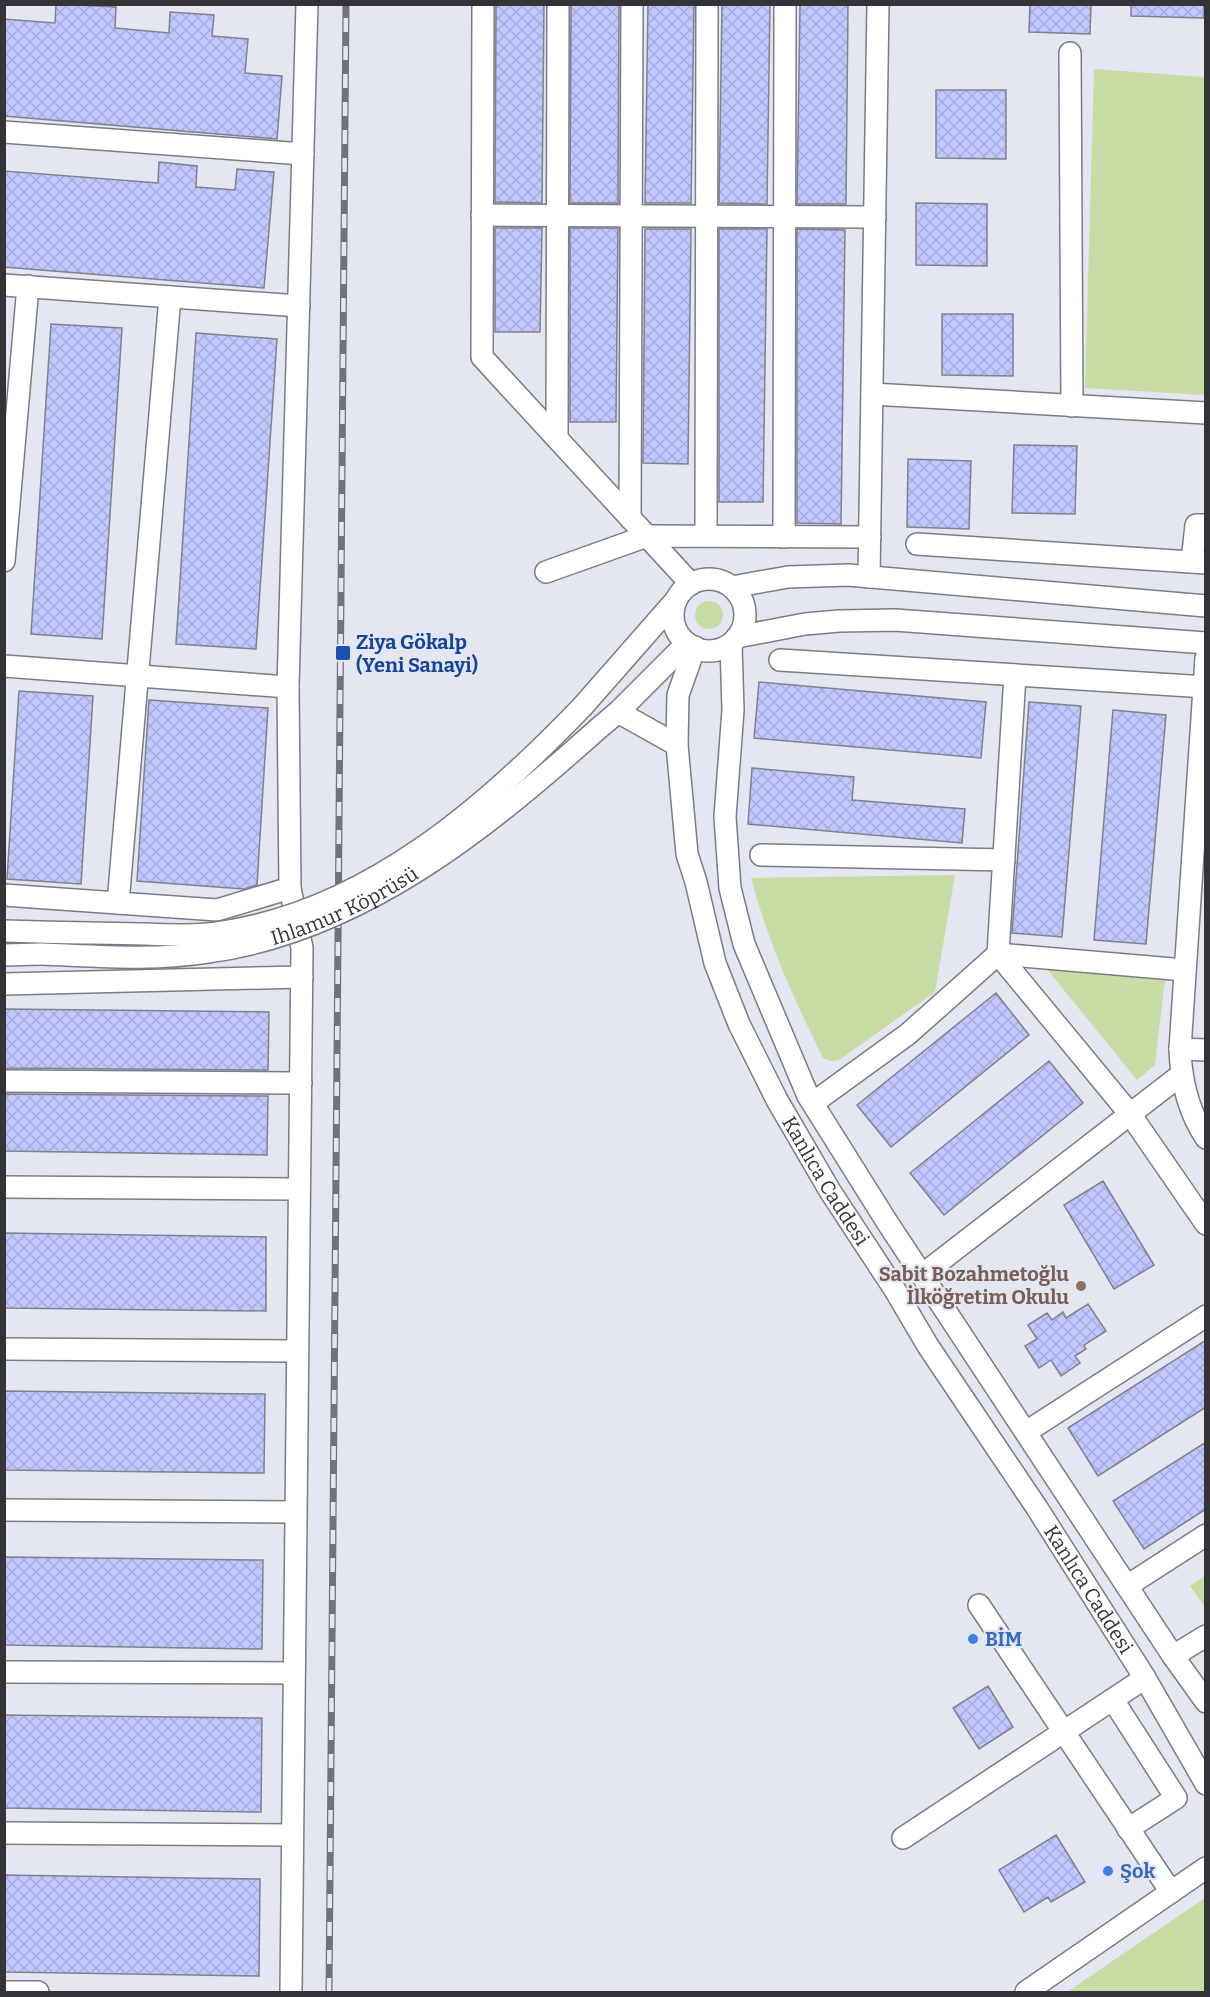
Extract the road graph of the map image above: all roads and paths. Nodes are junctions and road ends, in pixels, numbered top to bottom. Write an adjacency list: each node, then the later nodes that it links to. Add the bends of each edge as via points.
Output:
1 (307, 4): 10 (street)
2 (483, 4): 11 (street)
3 (558, 4): 12 (street)
4 (632, 4): 13 (street)
5 (707, 4): 14 (street)
6 (785, 4): 15 (street)
7 (878, 4): 16 (street)
8 (1070, 53): 22 (street)
9 (4, 132): 10 (street)
10 (303, 154): 20 (street)
11 (482, 215): 12 (street); 24 (street, via 482,357)
12 (557, 216): 13 (street); 24 (street)
13 (631, 216): 14 (street); 25 (street)
14 (707, 216): 15 (street); 28 (street)
15 (784, 217): 16 (street); 29 (street)
16 (875, 217): 21 (street)
17 (4, 285): 18 (street)
18 (28, 286): 19 (street); 32 (street)
19 (170, 297): 20 (street); 47 (street)
20 (299, 306): 48 (street)
21 (872, 394): 22 (street); 30 (street)
22 (1072, 406): 23 (street)
23 (1206, 413)
24 (556, 438): 25 (street)
25 (630, 518): 27 (street)
26 (1206, 525): 33 (street, via 1196,525)
27 (647, 536): 28 (street); 34 (street); 36 (street)
28 (706, 536): 29 (street)
29 (784, 537): 30 (street)
30 (870, 537): 35 (street)
31 (916, 544): 33 (street)
32 (4, 561)
33 (1199, 562)
34 (546, 572)
35 (869, 578): 37 (street, via 788,577); 39 (street)
36 (691, 584): 37 (street, via 714,579); 38 (street)
37 (732, 586): 40 (street, via 745,611 745,620)
38 (676, 600): 42 (street, via 676,628); 58 (street, Ihlamur Köprüsü, bridge, via 583,706 518,771 454,824 364,883 270,922 199,935)
39 (1206, 606)
40 (734, 640): 41 (street, via 805,624 895,620); 42 (street, via 713,650); 69 (street, Kanlıca Caddesi, via 725,818 730,888 744,944)
41 (1206, 643)
42 (691, 645): 50 (street, Ihlamur Köprüsü); 51 (street, Kanlıca Caddesi, via 678,695)
43 (1206, 658): 49 (street)
44 (780, 660): 46 (street)
45 (4, 666): 47 (street)
46 (1015, 675): 49 (street); 53 (street)
47 (137, 676): 48 (street); 57 (street)
48 (288, 687): 55 (street)
49 (1205, 687): 54 (street)
50 (618, 712): 51 (street); 60 (street, Ihlamur Köprüsü, bridge, via 453,848 399,883 337,914 276,937 209,952 153,957)
51 (677, 745): 89 (street, Kanlıca Caddesi, via 687,854 709,944 739,1024 777,1100 928,1346)
52 (761, 855): 53 (street)
53 (1004, 860): 59 (street)
54 (1198, 878): 61 (street)
55 (290, 888): 57 (street, via 217,910); 62 (street, via 302,948)
56 (4, 895): 57 (street)
57 (118, 903)
58 (4, 931)
59 (998, 954): 61 (street); 69 (street, via 908,1034); 70 (street)
60 (4, 955)
61 (1185, 970): 64 (street)
62 (302, 977): 63 (street); 68 (street)
63 (4, 984)
64 (1180, 1049): 65 (street); 66 (street)
65 (1206, 1050)
66 (1182, 1074): 70 (street); 71 (street, via 1187,1099)
67 (4, 1081): 68 (street)
68 (301, 1083): 73 (street)
69 (813, 1103): 75 (street, Kanlıca Caddesi)
70 (1130, 1114): 74 (street); 75 (street)
71 (1204, 1132)
72 (4, 1187): 73 (street)
73 (299, 1189): 78 (street)
74 (1206, 1224)
75 (922, 1275): 79 (street, Kanlıca Caddesi)
76 (1206, 1316): 79 (street)
77 (4, 1349): 78 (street)
78 (297, 1351): 81 (street)
79 (1026, 1432): 83 (street, Kanlıca Caddesi)
80 (4, 1510): 81 (street)
81 (296, 1512): 88 (street)
82 (1206, 1535): 83 (street)
83 (1127, 1586): 86 (street, Kanlıca Caddesi)
84 (979, 1605): 92 (street)
85 (1206, 1636): 86 (street)
86 (1173, 1656): 91 (street, Kanlıca Caddesi)
87 (4, 1672): 88 (street)
88 (294, 1673): 96 (street)
89 (1146, 1678): 90 (street); 93 (street, Kanlıca Caddesi)
90 (1113, 1700): 92 (street); 94 (street, via 1176,1798)
91 (1206, 1702)
92 (1063, 1732): 94 (street); 97 (street)
93 (1206, 1784)
94 (1128, 1829): 99 (street)
95 (4, 1833): 96 (street)
96 (292, 1835): 102 (street)
97 (903, 1838)
98 (1206, 1868): 99 (street)
99 (1171, 1892): 103 (street)
100 (4, 1992): 101 (street)
101 (38, 1992)
102 (291, 1992)
103 (1026, 1992)

